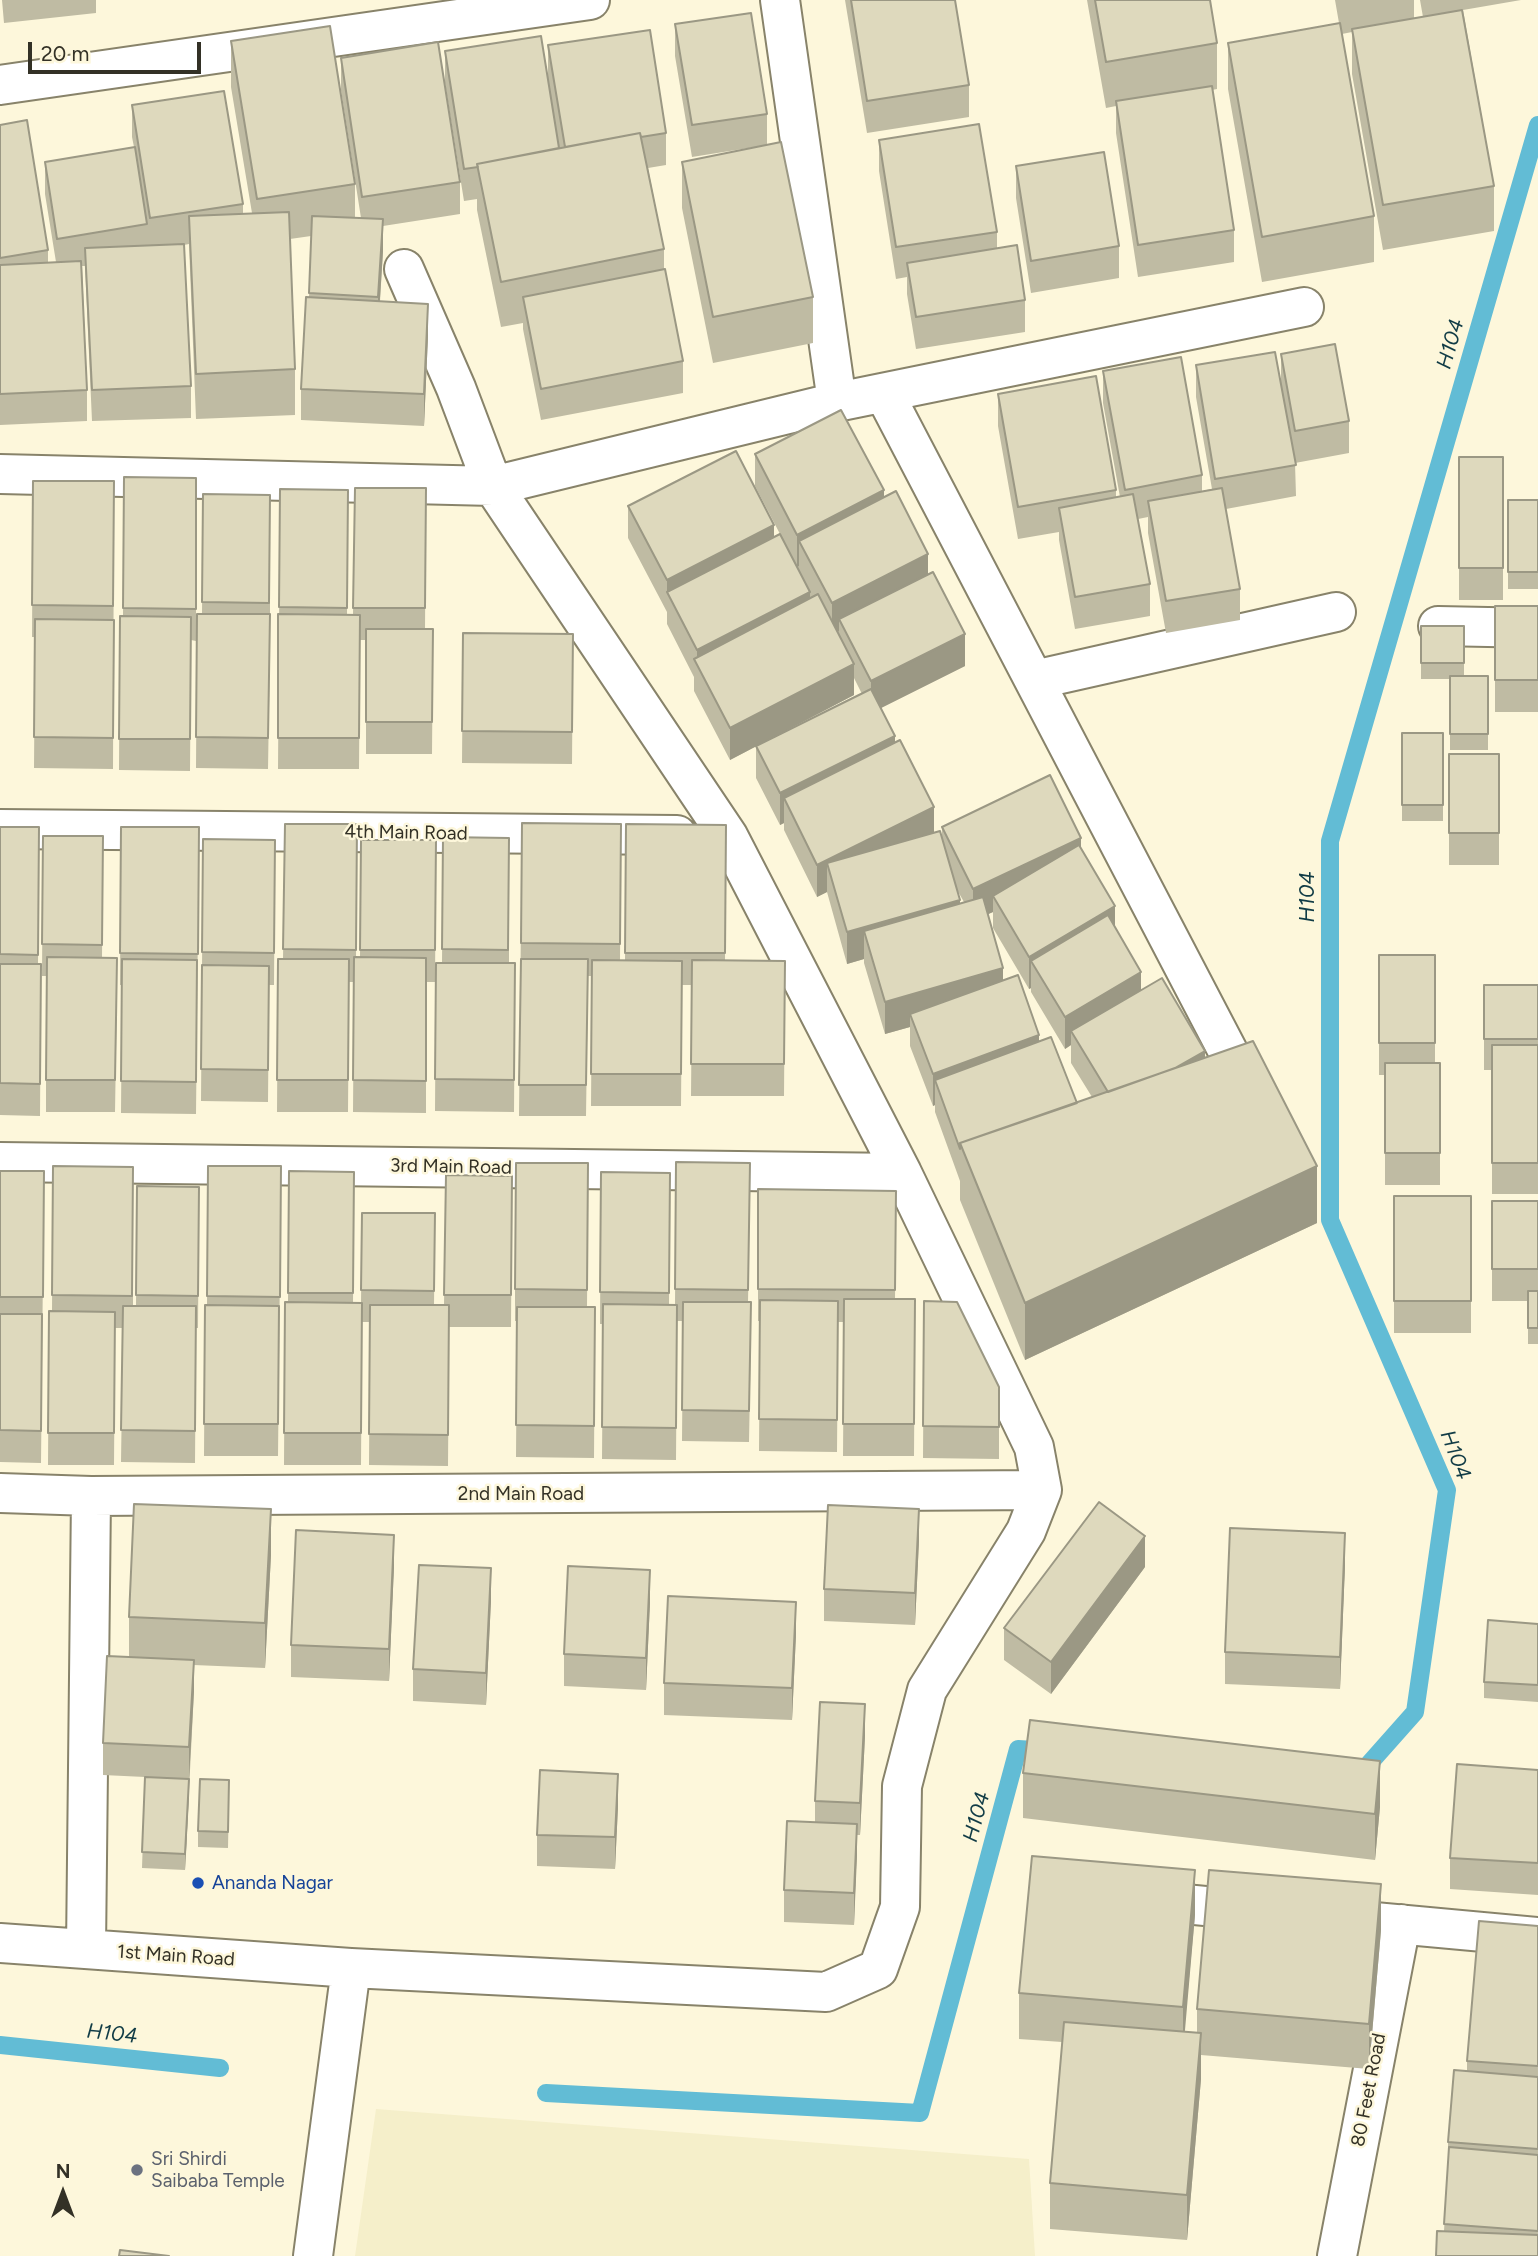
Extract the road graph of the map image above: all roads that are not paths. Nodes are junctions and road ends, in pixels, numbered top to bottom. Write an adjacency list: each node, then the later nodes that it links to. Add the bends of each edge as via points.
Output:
1 (590, 0): 3 (street)
2 (780, 0): 7 (street)
3 (0, 85)
4 (404, 268): 9 (street)
5 (1304, 307): 6 (street)
6 (884, 393): 7 (street); 13 (street)
7 (838, 402): 9 (street)
8 (0, 474): 9 (street)
9 (493, 486): 15 (street)
10 (1336, 612): 13 (street)
11 (1438, 626): 12 (street)
12 (1538, 628)
13 (1034, 680): 16 (street)
14 (0, 829): 15 (street, 4th Main Road)
15 (728, 836): 18 (street)
16 (1244, 1082)
17 (0, 1162): 18 (street, 3rd Main Road)
18 (902, 1173): 19 (street, via 1034,1447)
19 (1042, 1490): 21 (street, 2nd Main Road); 27 (street, 1st Main Road, via 1026,1531 927,1690 902,1786 900,1907 878,1969 826,1992)
20 (0, 1493): 21 (street, 2nd Main Road)
21 (91, 1496): 26 (street)
22 (1105, 1896): 23 (street)
23 (1401, 1924): 24 (street); 29 (street, 80 Feet Road)
24 (1538, 1937)
25 (0, 1943): 26 (street, 1st Main Road)
26 (86, 1949): 27 (street, 1st Main Road)
27 (351, 1968): 28 (street)
28 (313, 2256)
29 (1338, 2256)

